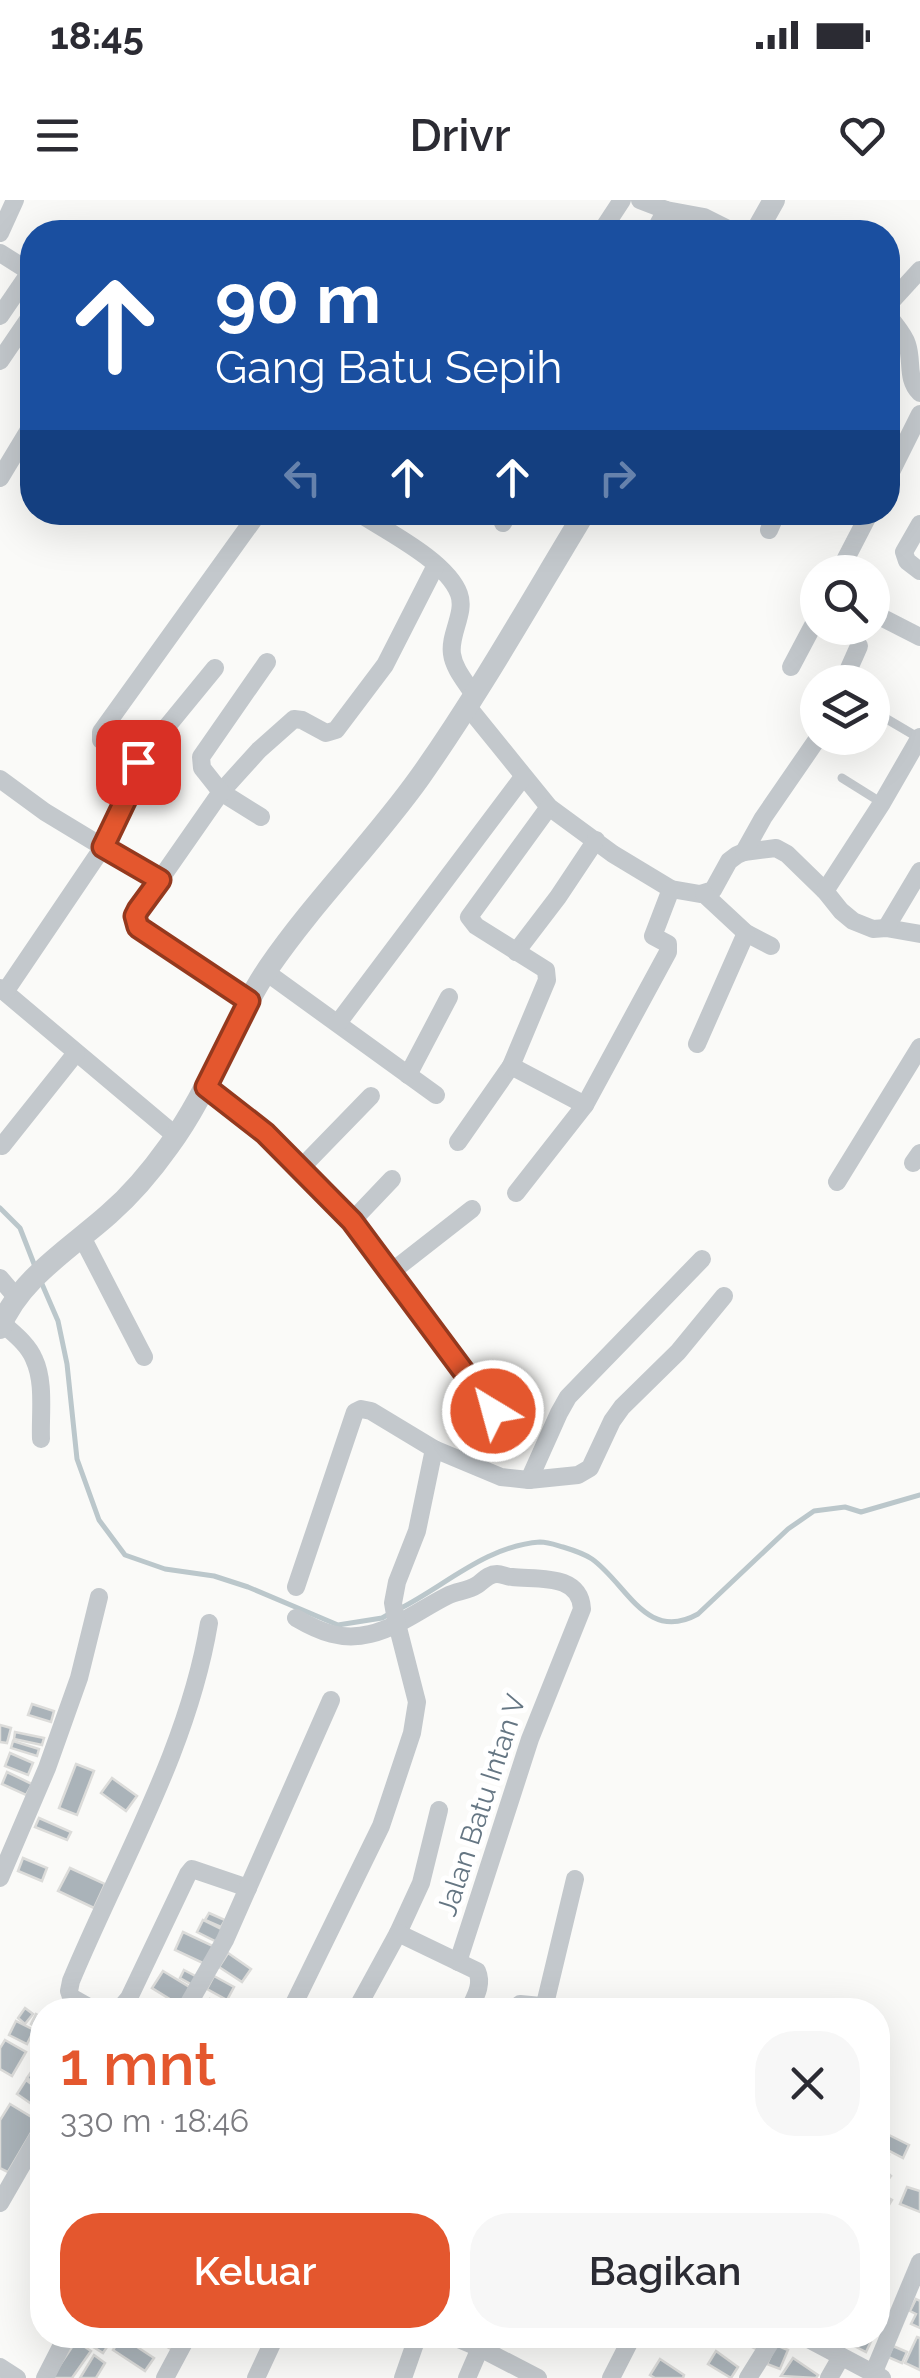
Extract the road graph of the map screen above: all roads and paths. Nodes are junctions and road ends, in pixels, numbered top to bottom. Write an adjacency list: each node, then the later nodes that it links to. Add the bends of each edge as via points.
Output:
1 (15, 200): 6 (street)
2 (640, 200): 3 (street)
3 (670, 205): 4 (street); 5 (street)
4 (710, 220)
5 (722, 220)
6 (0, 232)
7 (920, 270): 9 (street)
8 (20, 288): 10 (street)
9 (900, 292)
10 (0, 316)
11 (20, 332): 13 (street)
12 (900, 332): 14 (street)
13 (0, 361)
14 (920, 393)
15 (920, 414): 17 (street)
16 (20, 445): 18 (street)
17 (900, 454)
18 (0, 478)
19 (920, 524): 26 (street, via 904,552)
20 (250, 525): 39 (street, via 101,732 102,740)
21 (376, 525): 25 (street)
22 (577, 525): 35 (street)
23 (864, 525): 24 (street)
24 (848, 555)
25 (436, 565): 35 (street, via 460,596 451,652); 43 (street, via 384,665 336,730 326,733 294,719)
26 (920, 571)
27 (890, 622): 28 (street)
28 (920, 637)
29 (803, 645): 33 (street)
30 (859, 646): 32 (street)
31 (268, 662): 43 (street, via 201,757)
32 (851, 665)
33 (792, 667)
34 (215, 668): 39 (street)
35 (471, 701): 40 (street); 60 (street, via 418,780)
36 (890, 721): 37 (lane)
37 (920, 738): 44 (street)
38 (806, 755): 49 (street)
39 (138, 762): 48 (street)
40 (523, 777): 45 (street); 64 (street)
41 (842, 778): 44 (lane)
42 (0, 779): 48 (street)
43 (221, 792): 46 (street); 51 (street)
44 (882, 803): 53 (street)
45 (549, 807): 47 (street); 59 (street, via 469,916)
46 (262, 817)
47 (596, 840): 52 (street); 59 (street)
48 (103, 847): 51 (street); 61 (street)
49 (744, 852): 53 (street, via 778,848); 54 (street)
50 (920, 871): 55 (street)
51 (160, 880): 63 (street, via 135,916 138,927)
52 (671, 889): 54 (street); 73 (street, via 653,936 668,944 668,952)
53 (825, 891): 55 (street, via 853,921)
54 (704, 894): 56 (street)
55 (886, 928): 57 (street)
56 (746, 934): 58 (street); 65 (street)
57 (920, 934)
58 (771, 946)
59 (516, 952): 68 (street, via 544,967 547,980)
60 (266, 972): 63 (street); 64 (street)
61 (3, 990): 67 (street)
62 (449, 997): 69 (street)
63 (249, 1001): 70 (street)
64 (338, 1023): 69 (street)
65 (697, 1044)
66 (920, 1047): 79 (street)
67 (76, 1053): 74 (street); 76 (street)
68 (511, 1066): 73 (street); 75 (street)
69 (408, 1075): 71 (street)
70 (206, 1087): 74 (street); 77 (street)
71 (436, 1095)
72 (371, 1096): 77 (street)
73 (584, 1105): 80 (street)
74 (176, 1136): 83 (street, via 128,1195)
75 (458, 1142)
76 (2, 1146)
77 (301, 1168): 82 (street)
78 (392, 1179): 82 (street)
79 (837, 1182)
80 (516, 1193)
81 (472, 1208): 85 (street)
82 (352, 1221): 85 (street)
83 (82, 1236): 88 (street); 90 (street)
84 (702, 1259): 94 (street, via 568,1397)
85 (390, 1273): 91 (street)
86 (0, 1278): 88 (street)
87 (724, 1296): 94 (street, via 622,1407 590,1468)
88 (17, 1298): 89 (street)
89 (1, 1326): 92 (street, via 34,1358)
90 (144, 1357)
91 (493, 1411)
92 (41, 1439)
93 (434, 1449): 94 (street, via 501,1477); 95 (street, via 370,1411 355,1412); 97 (street, via 417,1531 397,1582)
94 (529, 1480)
95 (296, 1587)
96 (99, 1597): 102 (street, via 80,1678)
97 (395, 1616): 98 (street, via 369,1634 346,1638); 106 (street, Jalan Batu Intan V, via 497,1574 558,1580 580,1596 582,1609 530,1739); 110 (street, via 417,1702 412,1733 380,1826)
98 (296, 1618)
99 (209, 1622): 107 (street, via 182,1726 70,1981)
100 (331, 1700): 104 (street)
101 (439, 1810): 105 (street, via 421,1883)
102 (0, 1878)
103 (575, 1879): 113 (street)
104 (248, 1888): 108 (street, via 192,1869); 109 (street)
105 (398, 1933): 106 (street); 111 (street)
106 (458, 1962): 112 (street, via 476,1971)
107 (73, 1998)
108 (129, 1998)
109 (192, 1998)
110 (297, 1998)
111 (363, 1998)
112 (474, 1998)
113 (546, 1998)
114 (30, 2151): 115 (street)
115 (0, 2203)
116 (920, 2262): 117 (street)
117 (916, 2283): 118 (street)
118 (890, 2347)
119 (60, 2348): 133 (street)
120 (181, 2348): 134 (street)
121 (270, 2348): 135 (street)
122 (413, 2348): 136 (street)
123 (480, 2348): 137 (street)
124 (492, 2348): 138 (street)
125 (626, 2348): 139 (street)
126 (767, 2348): 140 (street)
127 (825, 2348): 129 (street)
128 (889, 2348): 131 (street)
129 (841, 2357): 131 (street); 141 (street)
130 (0, 2367): 132 (street)
131 (878, 2376)
132 (17, 2378)
133 (45, 2378)
134 (165, 2378)
135 (256, 2378)
136 (403, 2378)
137 (467, 2378)
138 (538, 2378)
139 (611, 2378)
140 (748, 2378)
141 (829, 2378)

